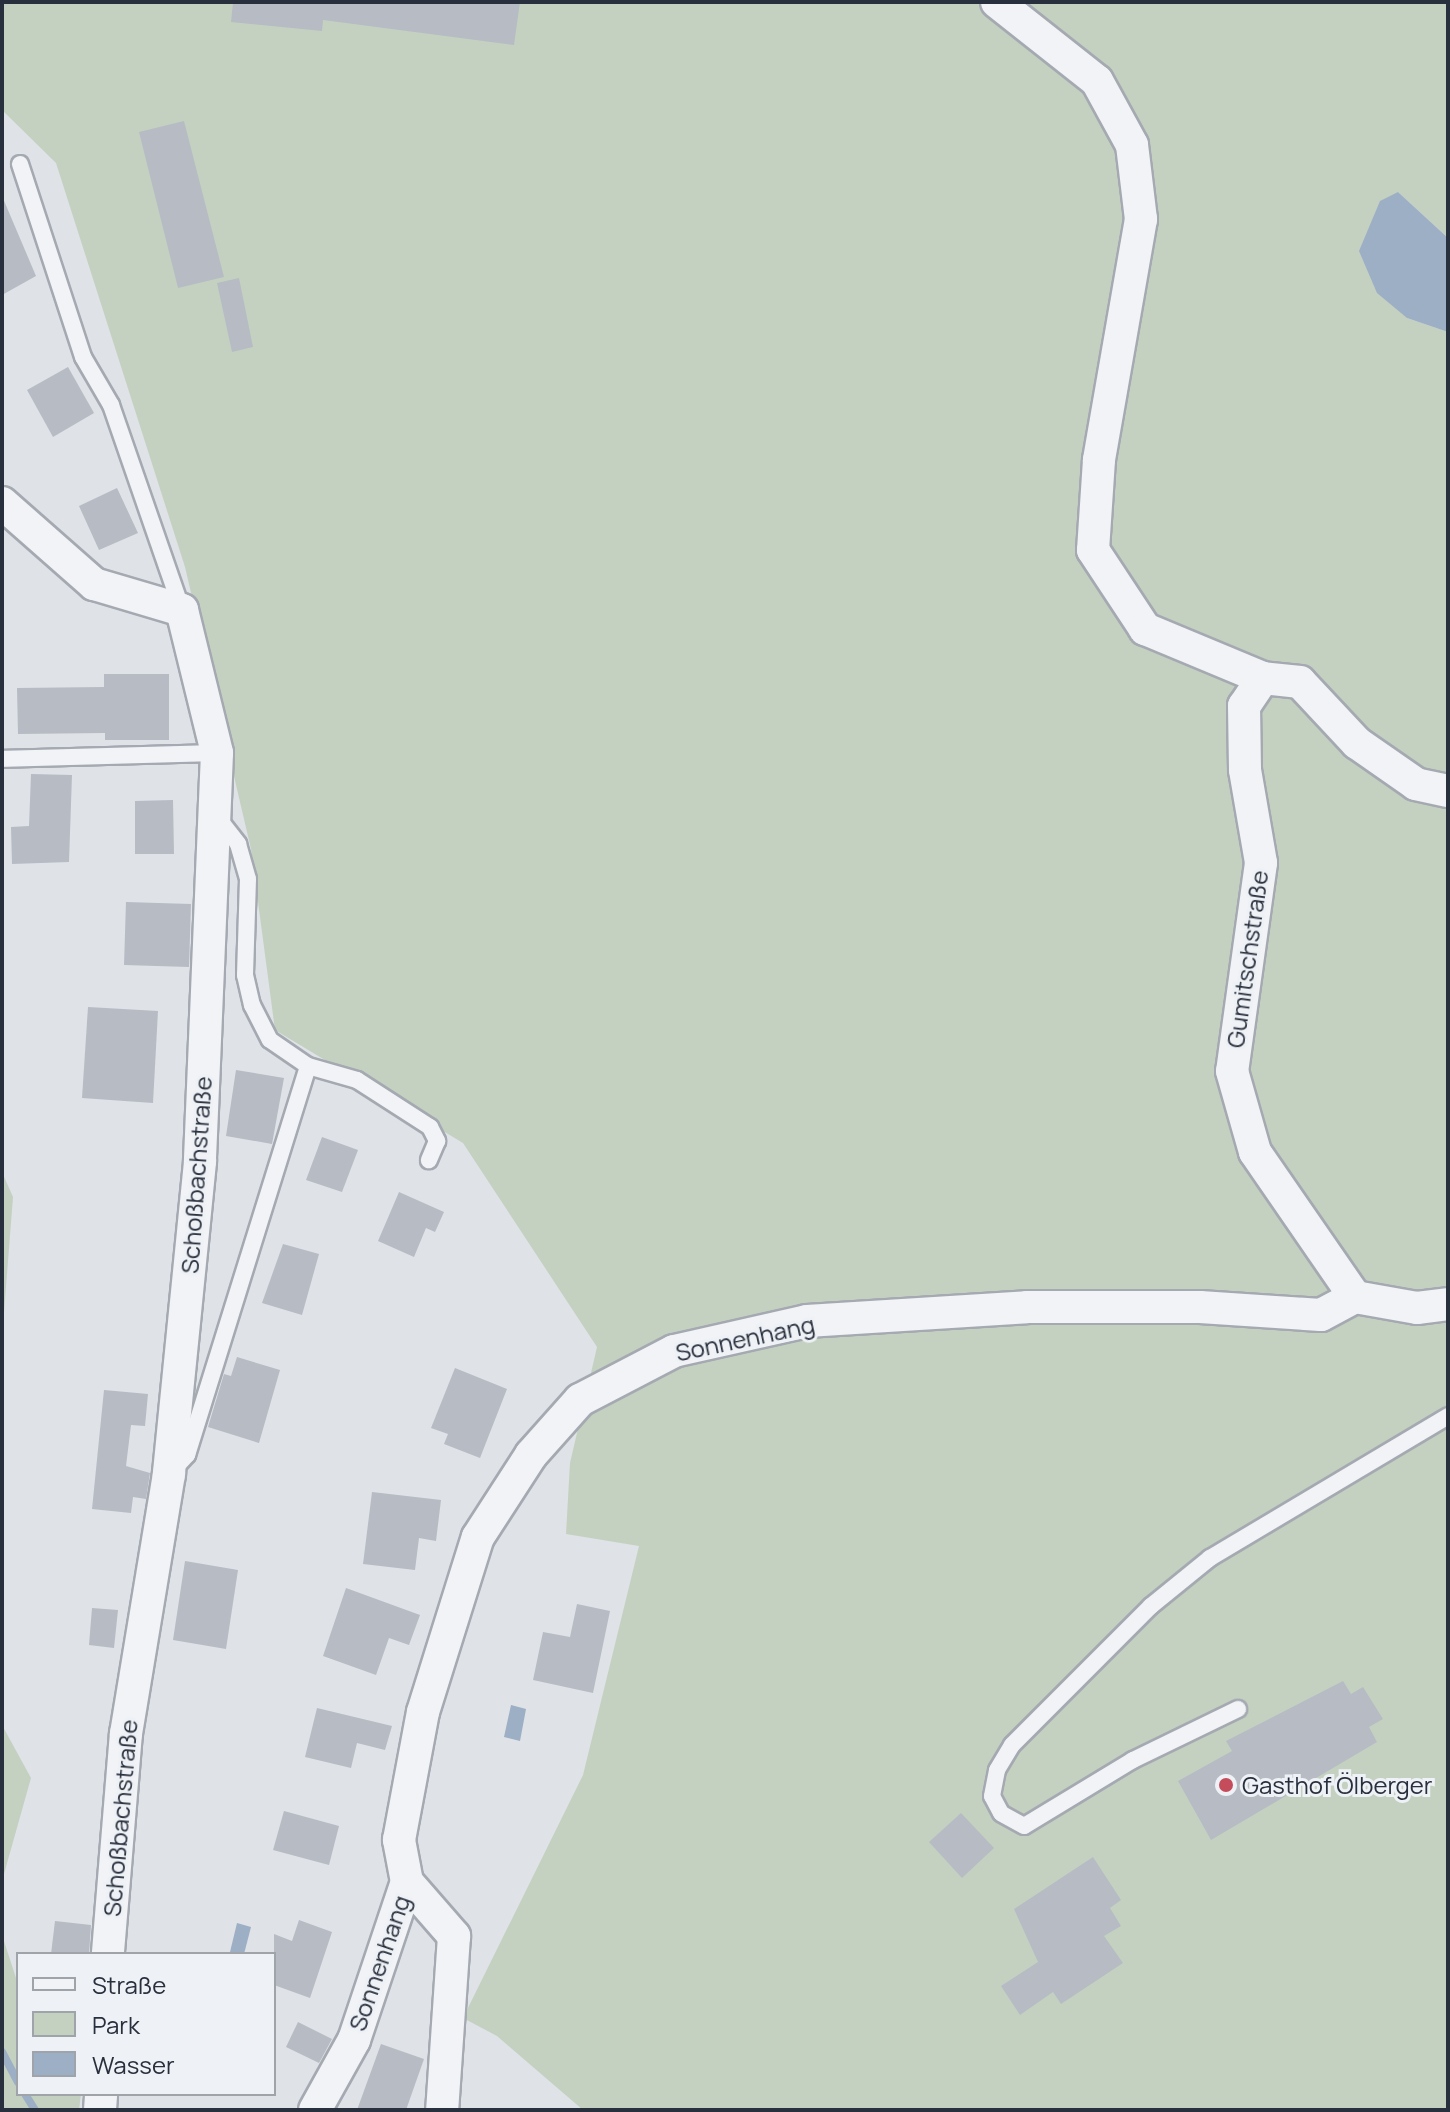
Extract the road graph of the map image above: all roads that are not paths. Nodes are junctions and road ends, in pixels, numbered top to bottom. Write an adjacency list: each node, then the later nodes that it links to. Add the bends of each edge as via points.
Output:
1 (997, 2): 5 (street, via 1097,81 1132,145 1141,219 1099,460 1093,550 1145,629)
2 (20, 164): 4 (lane, via 83,357 111,405)
3 (2, 503): 4 (street, via 94,584)
4 (182, 610): 6 (street, Schoßbachstraße)
5 (1263, 678): 8 (street, via 1300,682 1357,743 1416,784); 12 (street, Gumitschstraße, via 1244,706 1245,770 1261,863 1232,1071 1255,1152)
6 (217, 753): 7 (lane); 9 (street, Schoßbachstraße)
7 (2, 759)
8 (1448, 791)
9 (214, 813): 10 (lane, via 238,844 248,879 245,975 252,1005 270,1040); 15 (street, Schoßbachstraße, via 200,1162)
10 (308, 1066): 11 (lane, via 357,1080 430,1127 437,1141); 15 (lane, via 187,1455)
11 (429, 1160)
12 (1355, 1297): 13 (street, via 1417,1308); 17 (street, Sonnenhang, via 1321,1315 1200,1307 1027,1307 807,1321 674,1351 580,1400 531,1455 478,1537 423,1712 399,1840)
13 (1448, 1304)
14 (1448, 1416): 16 (lane, via 1210,1558 1151,1606 1012,1745 997,1770 992,1796 1001,1813 1024,1826 1133,1760)
15 (169, 1474): 18 (street, Schoßbachstraße, via 126,1733)
16 (1238, 1709)
17 (407, 1882): 19 (street, Sonnenhang, via 354,2040); 20 (street, via 454,1936)
18 (108, 1952)
19 (315, 2110)
20 (442, 2110)

